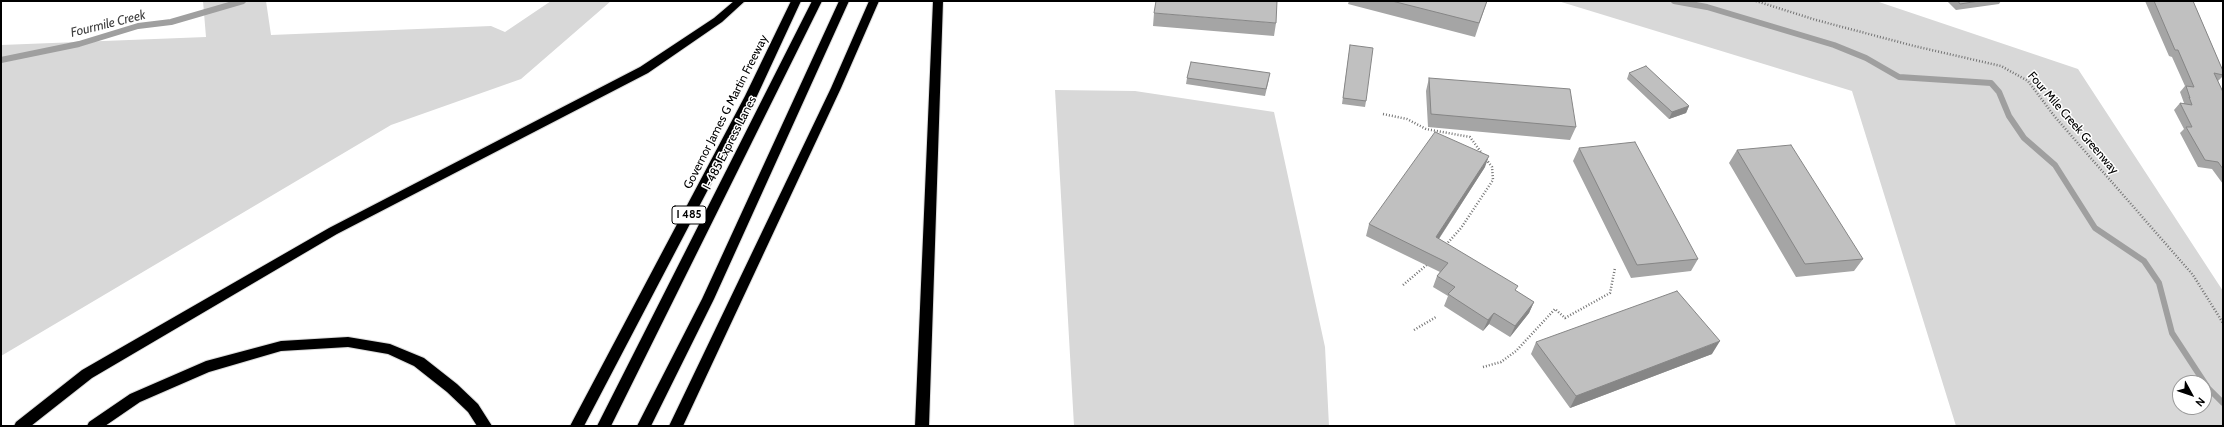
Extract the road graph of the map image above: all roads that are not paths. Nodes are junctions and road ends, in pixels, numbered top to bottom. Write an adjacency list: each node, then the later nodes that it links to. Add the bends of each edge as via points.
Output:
1 (740, 1): 7 (highway, via 718,20 644,70 333,231 87,374)
2 (796, 1): 10 (highway, Governor James G Martin Freeway / I 485, via 752,96)
3 (817, 1): 11 (highway, I-485 Express Lanes / I 485)
4 (844, 1): 12 (highway, via 708,299)
5 (874, 1): 13 (highway, via 836,88)
6 (938, 1): 14 (highway)
7 (21, 426)
8 (94, 426): 9 (highway, via 135,398 206,367 281,346 348,342 390,349 419,362 473,408)
9 (485, 426)
10 (577, 426)
11 (604, 426)
12 (644, 426)
13 (676, 426)
14 (922, 426)

